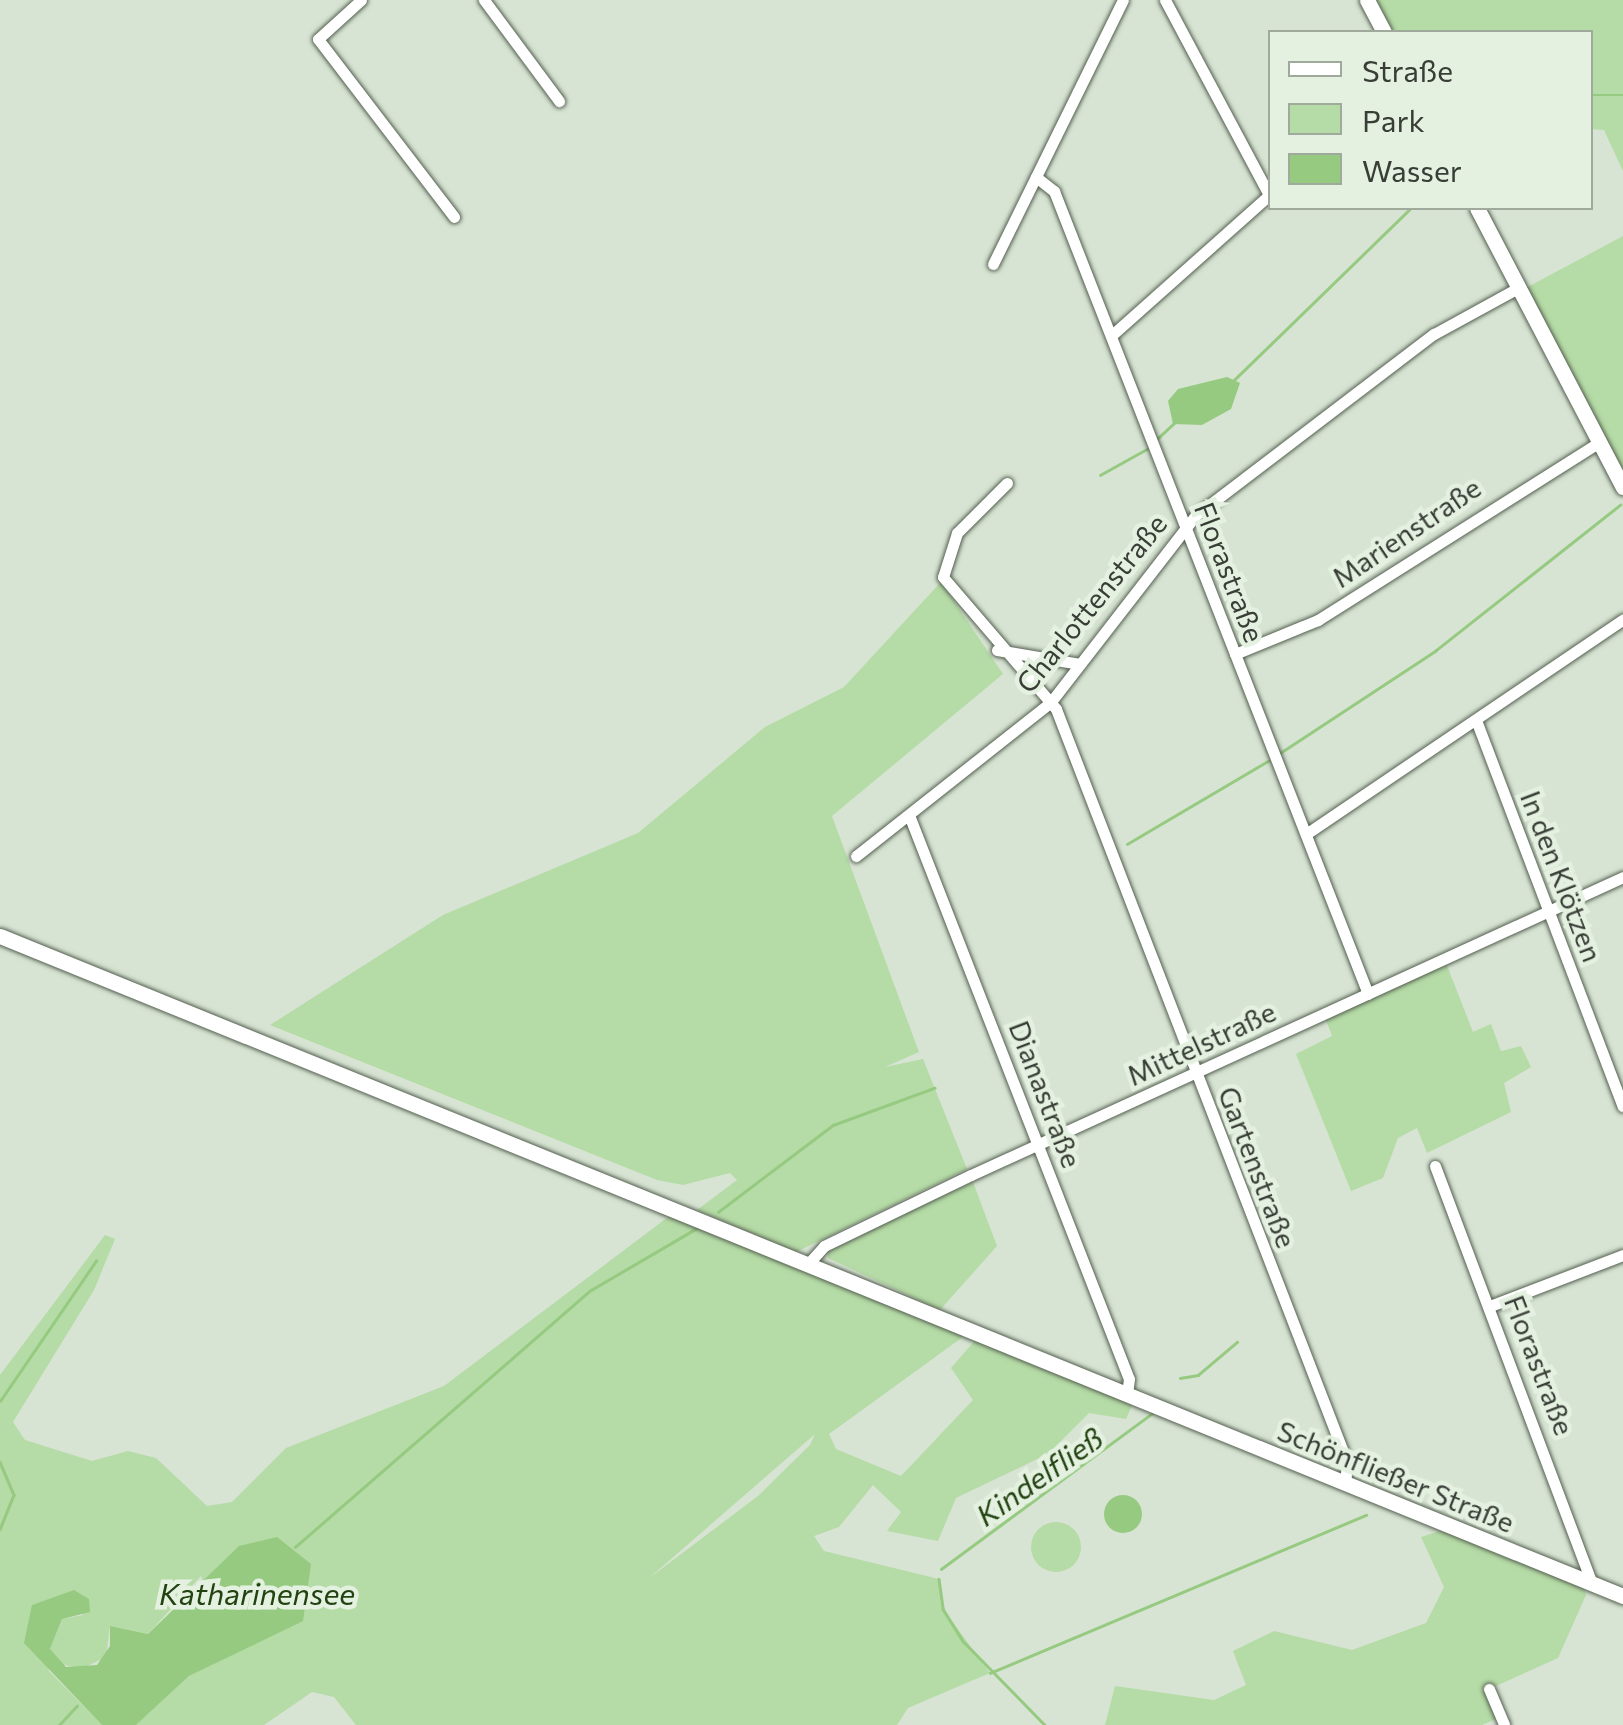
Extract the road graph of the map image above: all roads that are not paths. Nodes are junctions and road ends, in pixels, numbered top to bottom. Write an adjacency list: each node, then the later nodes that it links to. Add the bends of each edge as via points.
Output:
1 (360, 0): 12 (street, via 318,39)
2 (484, 0): 7 (street)
3 (1124, 0): 8 (street)
4 (1165, 0): 9 (street)
5 (1367, 0): 6 (main road)
6 (1383, 30)
7 (559, 100)
8 (1036, 177): 13 (street); 15 (street, Florastraße, via 1054,191)
9 (1268, 190)
10 (1268, 196): 15 (street)
11 (1478, 210): 14 (main road)
12 (454, 216)
13 (992, 264)
14 (1520, 287): 16 (main road); 19 (street, Charlottenstraße, via 1434,334)
15 (1112, 335): 19 (street, Florastraße)
16 (1600, 442): 18 (main road); 22 (street, Marienstraße, via 1318,620)
17 (1007, 483): 21 (street, via 957,532 942,570)
18 (1623, 487)
19 (1184, 525): 22 (street, Florastraße); 23 (street, Charlottenstraße)
20 (1623, 619): 25 (street)
21 (997, 650): 23 (street); 24 (street)
22 (1235, 654): 27 (street, Florastraße)
23 (1080, 664): 24 (street, Charlottenstraße)
24 (1050, 703): 26 (street, Charlottenstraße); 33 (street, Gartenstraße)
25 (1476, 720): 27 (street); 30 (street, In den Klötzen)
26 (908, 815): 28 (street, Charlottenstraße); 35 (street, Dianastraße)
27 (1306, 834): 32 (street, Florastraße)
28 (856, 856)
29 (1623, 877): 30 (street, Mittelstraße)
30 (1548, 912): 32 (street, Mittelstraße); 34 (street, In den Klötzen)
31 (0, 936): 38 (main road, Schönfließer Straße)
32 (1368, 994): 33 (street, Mittelstraße)
33 (1195, 1073): 35 (street, Mittelstraße); 41 (street, Gartenstraße, via 1348,1462)
34 (1623, 1106)
35 (1039, 1145): 38 (street, Mittelstraße, via 824,1246); 40 (street, Dianastraße)
36 (1434, 1166): 39 (street, Florastraße)
37 (1623, 1256): 39 (street)
38 (808, 1264): 40 (main road, Schönfließer Straße)
39 (1490, 1306): 42 (street, Florastraße)
40 (1127, 1392): 41 (main road, Schönfließer Straße)
41 (1345, 1483): 42 (main road, Schönfließer Straße)
42 (1591, 1582): 43 (main road, Schönfließer Straße)
43 (1623, 1596)
44 (1488, 1689): 45 (street)
45 (1504, 1725)

